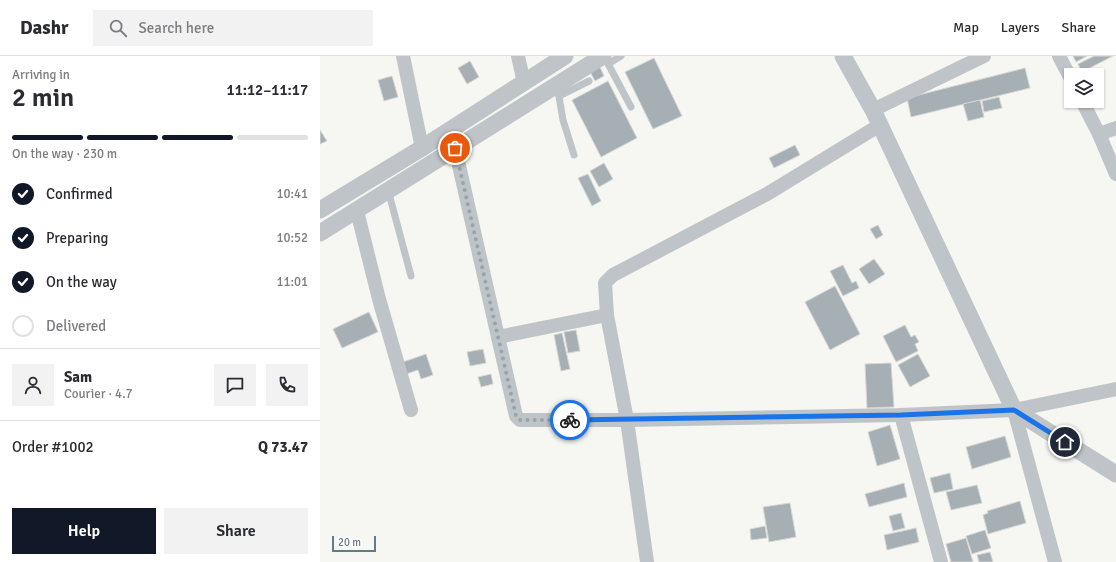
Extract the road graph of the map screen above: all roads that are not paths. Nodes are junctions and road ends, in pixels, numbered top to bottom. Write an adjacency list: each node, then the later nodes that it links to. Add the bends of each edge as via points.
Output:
1 (403, 56): 20 (street)
2 (518, 56): 12 (street)
3 (565, 56): 12 (street)
4 (621, 56): 8 (lane)
5 (843, 56): 16 (street)
6 (984, 56): 9 (street)
7 (1059, 56): 10 (street)
8 (605, 59): 13 (street); 14 (lane)
9 (969, 59): 16 (street)
10 (1065, 68)
11 (589, 81): 13 (lane)
12 (524, 83): 20 (street)
13 (558, 91): 21 (street); 22 (lane, via 563,120)
14 (631, 107)
15 (1086, 108): 19 (street)
16 (873, 110): 17 (street)
17 (880, 125): 29 (street, via 767,194 613,275 605,282); 33 (street)
18 (1116, 128): 19 (street)
19 (1099, 134): 23 (street)
20 (422, 148): 25 (street)
21 (455, 148): 24 (street); 30 (street)
22 (574, 155)
23 (1116, 174)
24 (388, 190): 26 (street); 28 (lane)
25 (320, 210)
26 (357, 211): 27 (street); 32 (street)
27 (320, 233)
28 (411, 276)
29 (606, 315): 30 (street); 35 (street)
30 (498, 338): 35 (street, via 516,416 520,420)
31 (1116, 388): 33 (street)
32 (411, 410)
33 (1014, 410): 34 (street); 36 (street); 39 (street)
34 (901, 415): 35 (street); 38 (street)
35 (627, 420): 37 (street)
36 (1116, 474)
37 (647, 562)
38 (941, 562)
39 (1055, 562)

